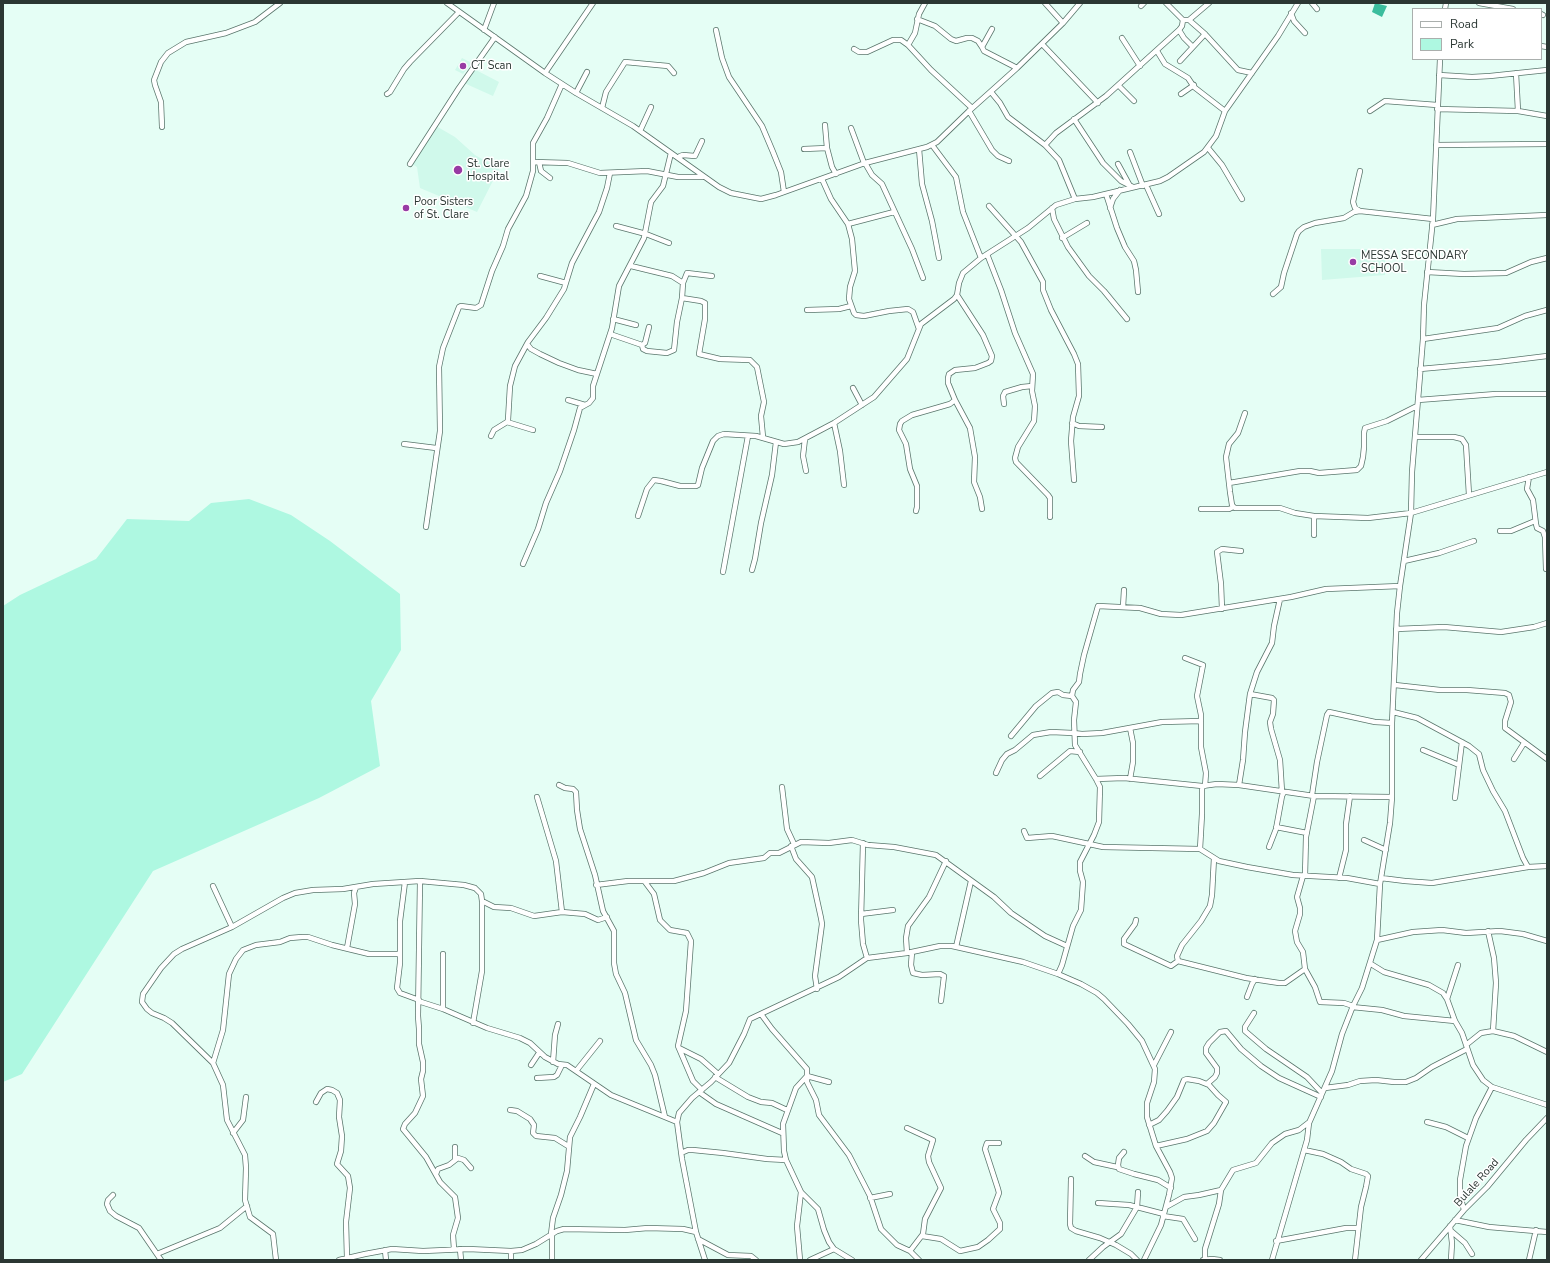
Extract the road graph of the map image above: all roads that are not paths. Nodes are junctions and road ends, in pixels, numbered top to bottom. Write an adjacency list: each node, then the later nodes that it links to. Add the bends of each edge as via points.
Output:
1 (280, 3): 66 (street, via 256,22 226,33 186,42 168,53 161,62 154,80 161,102)
2 (447, 3): 16 (street)
3 (494, 3): 23 (street)
4 (593, 3): 42 (street)
5 (925, 3): 18 (street)
6 (1045, 3): 21 (street)
7 (1080, 3): 21 (street)
8 (1166, 3): 19 (street)
9 (1209, 3): 20 (street)
10 (1298, 3): 17 (street)
11 (1312, 3): 15 (street)
12 (1479, 3): 13 (street)
13 (1499, 5): 14 (street)
14 (1510, 8)
15 (1316, 9)
16 (459, 12): 23 (street); 52 (street, via 407,66)
17 (1291, 13): 26 (street, via 1294,21); 44 (street)
18 (917, 19): 31 (street, via 915,33); 32 (street, via 935,26 950,39 956,41 972,38)
19 (1183, 20): 20 (street); 25 (street)
20 (1189, 20): 27 (street)
21 (1063, 23): 30 (street)
22 (992, 29): 32 (street)
23 (484, 30): 28 (street)
24 (716, 30): 97 (street, via 722,58 730,76 762,126 773,152 781,172)
25 (1179, 30): 33 (street); 35 (street)
26 (1305, 33)
27 (1205, 34): 33 (street); 44 (street, via 1238,70)
28 (495, 37): 42 (street); 85 (street)
29 (1122, 38): 38 (street)
30 (1042, 44): 39 (street); 55 (street)
31 (908, 45): 34 (street, via 896,39 867,52 858,52); 59 (street)
32 (982, 47): 39 (street, via 988,54)
33 (1193, 47): 37 (street)
34 (854, 49)
35 (1157, 51): 38 (street); 49 (street, via 1165,64 1188,78)
36 (1440, 60): 46 (street)
37 (1180, 61)
38 (1140, 66): 48 (street)
39 (1017, 68): 50 (street)
40 (1547, 70): 45 (street)
41 (587, 72): 51 (street)
42 (545, 73): 47 (street)
43 (674, 73): 58 (street, via 668,66 625,62 606,92)
44 (1252, 73): 60 (street)
45 (1516, 73): 46 (street, via 1472,77); 62 (street)
46 (1439, 75): 57 (street)
47 (562, 84): 51 (street); 82 (street, via 533,143)
48 (1118, 85): 54 (street); 55 (street)
49 (1194, 85): 53 (street); 60 (street)
50 (991, 92): 59 (street); 73 (street, via 1008,117)
51 (576, 93): 58 (street)
52 (387, 94)
53 (1181, 94)
54 (1134, 101)
55 (1098, 103): 64 (street)
56 (651, 107): 68 (street)
57 (1437, 107): 61 (street, via 1385,101); 62 (street); 70 (street)
58 (602, 108): 68 (street)
59 (971, 110): 72 (street); 81 (street, via 992,150)
60 (1225, 111): 75 (street, via 1219,130)
61 (1370, 111)
62 (1518, 111): 63 (street)
63 (1547, 116)
64 (1074, 119): 73 (street, via 1056,133); 95 (street, via 1103,163)
65 (825, 125): 74 (street)
66 (162, 127)
67 (851, 128): 84 (street)
68 (640, 131): 79 (street)
69 (702, 141): 80 (street, via 695,156 683,155)
70 (1436, 144): 71 (street); 108 (street)
71 (1547, 144)
72 (932, 145): 76 (street); 120 (street, via 956,177 963,212)
73 (1045, 146): 99 (street, via 1058,160)
74 (827, 148): 77 (street); 89 (street)
75 (1208, 148): 94 (street, via 1168,177); 100 (street, via 1226,170)
76 (919, 149): 84 (street); 119 (street, via 922,184)
77 (804, 150)
78 (1130, 152): 94 (street)
79 (671, 153): 80 (street); 90 (street)
80 (679, 158): 91 (street)
81 (1009, 161)
82 (534, 162): 83 (street); 172 (street, via 526,196 508,229 481,305 476,308 459,306 443,348 439,367 440,432)
83 (539, 162): 88 (street, via 568,163 600,173); 92 (street, via 541,171)
84 (864, 163): 89 (street); 105 (street, via 882,184)
85 (410, 164)
86 (1118, 164): 95 (street)
87 (1360, 171): 104 (street, via 1353,202 1355,208)
88 (610, 173): 90 (street, via 646,171); 128 (street, via 599,212 572,263)
89 (836, 174): 93 (street)
90 (667, 176): 91 (street); 113 (street, via 651,202)
91 (703, 177): 97 (street, via 731,193 755,198 770,197)
92 (550, 178)
93 (822, 180): 97 (street); 110 (street, via 834,205)
94 (1144, 185): 95 (street); 106 (street)
95 (1132, 187): 96 (street)
96 (1120, 190): 98 (street); 103 (street)
97 (784, 192)
98 (1106, 194): 99 (street); 103 (street)
99 (1075, 199): 102 (street)
100 (1242, 199)
101 (989, 206): 114 (street)
102 (1052, 208): 114 (street); 115 (street)
103 (1110, 208): 130 (street, via 1125,247 1134,261)
104 (1360, 211): 108 (street); 131 (street, via 1344,218 1301,228 1295,238 1281,287)
105 (894, 212): 110 (street); 127 (street)
106 (1159, 214)
107 (1547, 215): 111 (street, via 1457,219)
108 (1433, 219): 111 (street)
109 (1087, 223): 115 (street)
110 (848, 224): 134 (street, via 855,265 850,292)
111 (1432, 225): 124 (street)
112 (616, 226): 113 (street)
113 (646, 234): 116 (street); 123 (street)
114 (1017, 236): 117 (street); 162 (street, via 1043,282 1043,290 1051,310 1078,364 1079,396)
115 (1062, 238): 137 (street, via 1086,272)
116 (669, 243)
117 (992, 251): 118 (street); 122 (street)
118 (987, 254): 120 (street); 122 (street)
119 (939, 258)
120 (981, 258): 132 (street, via 963,273)
121 (1547, 258): 124 (street, via 1506,273)
122 (991, 264): 149 (street, via 1015,334 1033,374)
123 (631, 266): 129 (street, via 667,274); 138 (street, via 619,286)
124 (1427, 272): 143 (street)
125 (540, 276): 128 (street)
126 (712, 276): 129 (street, via 687,274)
127 (923, 278)
128 (566, 283): 144 (street, via 562,294)
129 (683, 283): 133 (street)
130 (1138, 292)
131 (1273, 294)
132 (957, 295): 141 (street, via 924,321); 153 (street, via 983,334 992,356 988,363 975,368 955,370 949,374 948,383)
133 (682, 298): 145 (street, via 674,350 667,353 647,351); 167 (street, via 705,303 699,354 720,359 750,360 757,367 764,402 761,416)
134 (851, 306): 135 (street); 141 (street, via 854,313 864,316 912,310)
135 (807, 310)
136 (1547, 310): 143 (street, via 1498,328)
137 (1127, 319)
138 (613, 320): 139 (street); 142 (street)
139 (636, 325)
140 (649, 326): 145 (street)
141 (919, 329): 157 (street, via 903,365 879,392)
142 (610, 334): 145 (street); 148 (street)
143 (1423, 339): 147 (street)
144 (526, 344): 148 (street, via 559,363); 160 (street, via 512,377)
145 (642, 345)
146 (1547, 356): 147 (street)
147 (1420, 369): 154 (street)
148 (597, 374): 156 (street, via 593,398)
149 (1032, 386): 155 (street, via 1005,392); 187 (street, via 1034,421 1018,447 1015,458 1050,498)
150 (853, 388): 157 (street)
151 (1547, 394): 154 (street, via 1496,394)
152 (568, 400): 156 (street)
153 (955, 400): 181 (street, via 970,428 975,457 974,482); 183 (street, via 950,404 912,416 900,424 917,486)
154 (1418, 400): 158 (street)
155 (1004, 404)
156 (585, 405): 196 (street, via 580,408 560,471)
157 (862, 405): 161 (street)
158 (1417, 406): 168 (street); 177 (street, via 1387,421 1365,428 1363,457 1357,470 1319,473 1300,471)
159 (1245, 413): 177 (street, via 1238,433 1229,444 1226,454)
160 (507, 422): 164 (street); 165 (street, via 494,430)
161 (834, 423): 169 (street); 178 (street)
162 (1072, 423): 163 (street, via 1079,426); 176 (street)
163 (1102, 427)
164 (533, 430)
165 (491, 436)
166 (748, 436): 167 (street); 185 (street, via 718,436 713,441 696,486 680,486 657,480 652,482 647,488); 199 (street)
167 (763, 437): 170 (street)
168 (1415, 437): 179 (street, via 1454,436 1465,442); 184 (street)
169 (805, 439): 170 (street, via 791,443); 173 (street, via 803,456)
170 (776, 442): 198 (street, via 772,475)
171 (404, 444): 172 (street)
172 (436, 448): 189 (street)
173 (806, 471)
174 (1547, 472): 175 (street)
175 (1529, 477): 179 (street); 188 (street, via 1527,489 1532,500)
176 (1074, 480)
177 (1229, 483): 180 (street)
178 (844, 485)
179 (1469, 495): 184 (street)
180 (1233, 507): 182 (street); 186 (street, via 1280,508)
181 (982, 509)
182 (1201, 509)
183 (916, 511)
184 (1411, 513): 186 (street, via 1368,518); 195 (street)
185 (638, 516)
186 (1314, 516): 192 (street)
187 (1050, 517)
188 (1535, 521): 190 (street, via 1511,531); 191 (street, via 1537,528)
189 (426, 527)
190 (1500, 531)
191 (1545, 531): 197 (street)
192 (1314, 535)
193 (1474, 541): 195 (street)
194 (1240, 550): 204 (street, via 1222,549 1217,552)
195 (1404, 561): 200 (street)
196 (523, 564)
197 (1546, 569)
198 (752, 570)
199 (723, 572)
200 (1400, 586): 202 (street, via 1326,589); 206 (street)
201 (1124, 590): 203 (street)
202 (1280, 599): 204 (street); 209 (street, via 1272,643 1257,672)
203 (1123, 607): 204 (street, via 1173,615); 210 (street, via 1097,607 1079,682 1072,690)
204 (1222, 609)
205 (1547, 623): 206 (street, via 1501,632 1448,627)
206 (1396, 629): 208 (street)
207 (1185, 658): 212 (street, via 1203,665 1197,696)
208 (1395, 686): 211 (street); 218 (street, via 1505,693 1509,695 1510,702 1504,726)
209 (1250, 694): 229 (street); 232 (street, via 1274,699 1270,722 1280,760)
210 (1072, 696): 215 (street, via 1076,702); 216 (street, via 1052,693 1036,706)
211 (1393, 712): 213 (street); 217 (street, via 1417,718)
212 (1201, 721): 214 (street, via 1162,722); 230 (street, via 1206,774)
213 (1392, 723): 233 (street, via 1329,712 1317,762); 236 (street)
214 (1130, 728): 215 (street, via 1094,734); 227 (street, via 1133,743)
215 (1073, 733): 220 (street, via 1075,745); 224 (street, via 1051,732 1032,735 1007,754)
216 (1011, 736)
217 (1462, 742): 223 (street); 251 (street, via 1480,754 1483,770 1505,811)
218 (1524, 743): 221 (street); 222 (street)
219 (1423, 750): 223 (street)
220 (1080, 752): 225 (street, via 1067,753); 226 (street)
221 (1514, 759)
222 (1547, 760)
223 (1459, 765): 237 (street)
224 (996, 773)
225 (1040, 776)
226 (1096, 778): 227 (street); 244 (street, via 1100,792 1100,815 1098,827)
227 (1130, 779): 230 (street)
228 (559, 785): 260 (street, via 576,792 578,821)
229 (1239, 785): 230 (street); 232 (street)
230 (1203, 786): 246 (street)
231 (782, 787): 243 (street, via 787,829)
232 (1283, 792): 233 (street); 238 (street)
233 (1313, 795): 234 (street); 240 (street)
234 (1350, 796): 236 (street); 253 (street, via 1346,850)
235 (537, 797): 265 (street, via 556,861)
236 (1392, 797): 247 (street)
237 (1455, 798)
238 (1276, 827): 240 (street); 245 (street)
239 (1024, 831): 244 (street, via 1027,838 1052,836)
240 (1307, 833): 252 (street)
241 (1364, 840): 247 (street)
242 (863, 844): 243 (street, via 847,840 829,843 801,842); 249 (street, via 930,853); 266 (street)
243 (792, 845): 258 (street, via 778,853 770,853 764,858 729,863 704,874 674,881); 286 (street, via 796,859 812,877 822,918 815,976)
244 (1089, 845): 246 (street); 274 (street, via 1080,862 1083,882 1081,910)
245 (1269, 846)
246 (1200, 849): 248 (street)
247 (1386, 850): 254 (street)
248 (1214, 858): 252 (street); 280 (street, via 1210,906 1182,945 1177,956)
249 (946, 861): 256 (street); 276 (street, via 929,897 908,926 906,938)
250 (1547, 866): 251 (street)
251 (1528, 867): 254 (street, via 1432,883)
252 (1304, 876): 253 (street); 283 (street, via 1297,897 1300,914 1295,931 1297,942 1303,952)
253 (1339, 878): 259 (street)
254 (1381, 878): 259 (street)
255 (420, 880): 257 (street); 263 (street, via 470,886 478,891); 289 (street)
256 (971, 881): 273 (street); 274 (street, via 1011,914 1045,936)
257 (406, 882): 262 (street); 277 (street, via 400,921)
258 (645, 882): 260 (street, via 628,881); 302 (street, via 654,894 660,920 670,930 687,933 691,941 686,1010 678,1042)
259 (1380, 884): 271 (street)
260 (596, 885): 267 (street)
261 (213, 886): 269 (street)
262 (356, 887): 269 (street, via 295,893); 275 (street)
263 (482, 901): 265 (street, via 534,916); 296 (street, via 482,971)
264 (893, 910): 266 (street)
265 (562, 912): 267 (street, via 585,914 598,920)
266 (861, 914): 279 (street, via 861,932)
267 (607, 917): 325 (street, via 614,931 616,974 625,993 636,1040 655,1075)
268 (1136, 920): 280 (street, via 1126,935 1124,944 1171,966)
269 (232, 927): 306 (street, via 174,954 161,968 142,999 147,1009 172,1023)
270 (1488, 931): 271 (street, via 1466,933 1426,930); 272 (street, via 1523,934); 298 (street, via 1496,983)
271 (1377, 940): 281 (street)
272 (1547, 941)
273 (956, 946): 276 (street, via 940,946); 284 (street, via 1023,962)
274 (1067, 946): 284 (street)
275 (347, 948): 277 (street, via 369,954); 306 (street, via 302,937 256,945 243,950 229,974 223,1030)
276 (909, 952): 279 (street); 290 (street, via 913,973 944,976)
277 (400, 954): 289 (street, via 398,990)
278 (443, 954): 292 (street)
279 (867, 958): 286 (street)
280 (1178, 961): 285 (street)
281 (1371, 964): 288 (street, via 1384,972 1438,989); 291 (street)
282 (1458, 965): 288 (street)
283 (1305, 969): 285 (street, via 1283,983); 291 (street, via 1316,988 1320,1002)
284 (1058, 974): 309 (street, via 1104,999 1142,1041)
285 (1255, 980): 287 (street)
286 (817, 989): 294 (street)
287 (1247, 997)
288 (1447, 999): 295 (street)
289 (418, 1001): 292 (street); 347 (street, via 419,1044 423,1062 422,1096 415,1113 403,1129)
290 (941, 1001)
291 (1353, 1006): 295 (street, via 1404,1016); 319 (street)
292 (443, 1009): 296 (street)
293 (1254, 1013): 319 (street, via 1245,1031 1307,1077)
294 (762, 1014): 311 (street, via 750,1019 729,1063); 312 (street, via 805,1066)
295 (1455, 1021): 301 (street)
296 (473, 1023): 303 (street, via 520,1038)
297 (558, 1024): 305 (street)
298 (1493, 1031): 301 (street, via 1481,1033); 304 (street, via 1514,1036)
299 (1171, 1032): 309 (street)
300 (600, 1041): 310 (street)
301 (1466, 1047): 317 (street, via 1479,1075); 319 (street, via 1406,1082 1360,1081)
302 (679, 1048): 311 (street, via 701,1059); 318 (street, via 693,1081)
303 (539, 1052): 305 (street); 307 (street)
304 (1547, 1052)
305 (553, 1062): 308 (street)
306 (213, 1063): 333 (street, via 223,1085 225,1116)
307 (531, 1065)
308 (562, 1065): 310 (street, via 567,1065); 313 (street, via 554,1077)
309 (1154, 1065): 330 (street, via 1154,1082 1146,1110)
310 (576, 1072): 315 (street)
311 (717, 1076): 318 (street); 324 (street, via 748,1097)
312 (807, 1076): 314 (street); 324 (street, via 794,1092); 357 (street, via 808,1086 816,1100 821,1119 849,1155)
313 (537, 1078)
314 (829, 1082)
315 (594, 1084): 325 (street, via 611,1095); 336 (street, via 572,1131)
316 (1207, 1084): 319 (street, via 1217,1073 1206,1053 1206,1045 1220,1032 1226,1031 1241,1049 1279,1078); 330 (street, via 1190,1079 1184,1080 1177,1097 1167,1111 1159,1120); 337 (street, via 1226,1102 1214,1123 1207,1131 1187,1139)
317 (1492, 1087): 322 (street); 334 (street)
318 (701, 1091): 327 (street, via 679,1113); 332 (street, via 716,1104)
319 (1323, 1093): 329 (street)
320 (246, 1097): 333 (street, via 243,1120)
321 (316, 1102): 384 (street, via 327,1089 337,1093 340,1100 341,1151 336,1164 348,1176 350,1188 346,1222)
322 (1547, 1105)
323 (510, 1110): 336 (street, via 520,1112 530,1119 536,1136 555,1138)
324 (787, 1110): 332 (street)
325 (665, 1117): 327 (street)
326 (1547, 1118): 362 (street, Bulale Road)
327 (676, 1122): 341 (street)
328 (1427, 1122): 334 (street, via 1446,1127)
329 (1309, 1123): 339 (street); 350 (street, via 1272,1143 1256,1163 1233,1170)
330 (1149, 1125): 337 (street)
331 (908, 1128): 371 (street, via 933,1140 928,1156 929,1162 941,1186 941,1191 924,1223)
332 (782, 1132): 344 (street)
333 (233, 1133): 359 (street, via 245,1155)
334 (1468, 1138): 362 (street, via 1460,1180)
335 (999, 1143): 371 (street, via 987,1143 985,1149 999,1193 993,1209 1000,1229 978,1247 960,1252 941,1239)
336 (568, 1146): 370 (street, via 567,1171 553,1218)
337 (1156, 1146): 349 (street, via 1170,1172)
338 (454, 1147): 343 (street)
339 (1304, 1150): 365 (street, via 1323,1154 1368,1176); 374 (street)
340 (1124, 1152): 345 (street)
341 (681, 1153): 344 (street, via 693,1150); 368 (street)
342 (1085, 1156): 345 (street, via 1097,1163)
343 (455, 1159): 346 (street, via 461,1158); 347 (street, via 450,1165 438,1169)
344 (786, 1160): 351 (street)
345 (1117, 1167): 349 (street, via 1158,1180)
346 (471, 1168)
347 (436, 1174): 379 (street, via 440,1182 454,1194 457,1202 458,1223 454,1235)
348 (1071, 1179): 375 (street, via 1071,1228)
349 (1171, 1188): 354 (street)
350 (1221, 1190): 356 (street); 401 (street)
351 (801, 1192): 377 (street, via 818,1209 824,1230); 394 (street, via 797,1226)
352 (1138, 1192): 360 (street)
353 (890, 1194): 357 (street)
354 (1169, 1194): 356 (street); 361 (street)
355 (113, 1195): 382 (street, via 107,1204 110,1211 139,1228)
356 (1184, 1197): 361 (street)
357 (870, 1198): 381 (street, via 881,1229 897,1245)
358 (1098, 1203): 360 (street)
359 (247, 1206): 382 (street, via 220,1228); 386 (street, via 251,1218 272,1234)
360 (1137, 1207): 363 (street); 375 (street, via 1121,1234)
361 (1166, 1207): 363 (street)
362 (1464, 1210): 364 (street, Bulale Road)
363 (1164, 1215): 373 (street, via 1182,1219); 400 (street)
364 (1456, 1220): 366 (street, Bulale Road); 367 (street)
365 (1358, 1228): 374 (street); 404 (street)
366 (1450, 1228): 383 (street); 405 (street, Bulale Road); 406 (street)
367 (1536, 1230): 369 (street); 407 (street)
368 (696, 1232): 370 (street, via 648,1228 564,1229); 372 (street)
369 (1547, 1232)
370 (552, 1234): 380 (street, via 522,1250); 391 (street)
371 (922, 1236): 381 (street)
372 (698, 1239): 392 (street); 393 (street, via 728,1255 751,1256)
373 (1195, 1239)
374 (1276, 1241): 403 (street)
375 (1110, 1242): 398 (street); 399 (street)
376 (460, 1249): 379 (street); 380 (street); 389 (street)
377 (834, 1249): 395 (street); 396 (street)
378 (385, 1250): 379 (street); 384 (street); 388 (street)
379 (454, 1250)
380 (511, 1251): 390 (street)
381 (910, 1251): 397 (street)
382 (157, 1254): 385 (street)
383 (1472, 1254)
384 (347, 1258): 387 (street)
385 (161, 1260)
386 (276, 1260)
387 (338, 1260)
388 (386, 1260)
389 (461, 1260)
390 (512, 1260)
391 (552, 1260)
392 (704, 1260)
393 (756, 1260)
394 (800, 1260)
395 (810, 1260)
396 (852, 1260)
397 (919, 1260)
398 (1089, 1260)
399 (1137, 1260)
400 (1144, 1260)
401 (1204, 1260): 402 (street)
402 (1220, 1260)
403 (1272, 1260)
404 (1355, 1260)
405 (1421, 1260)
406 (1451, 1260)
407 (1529, 1260)

